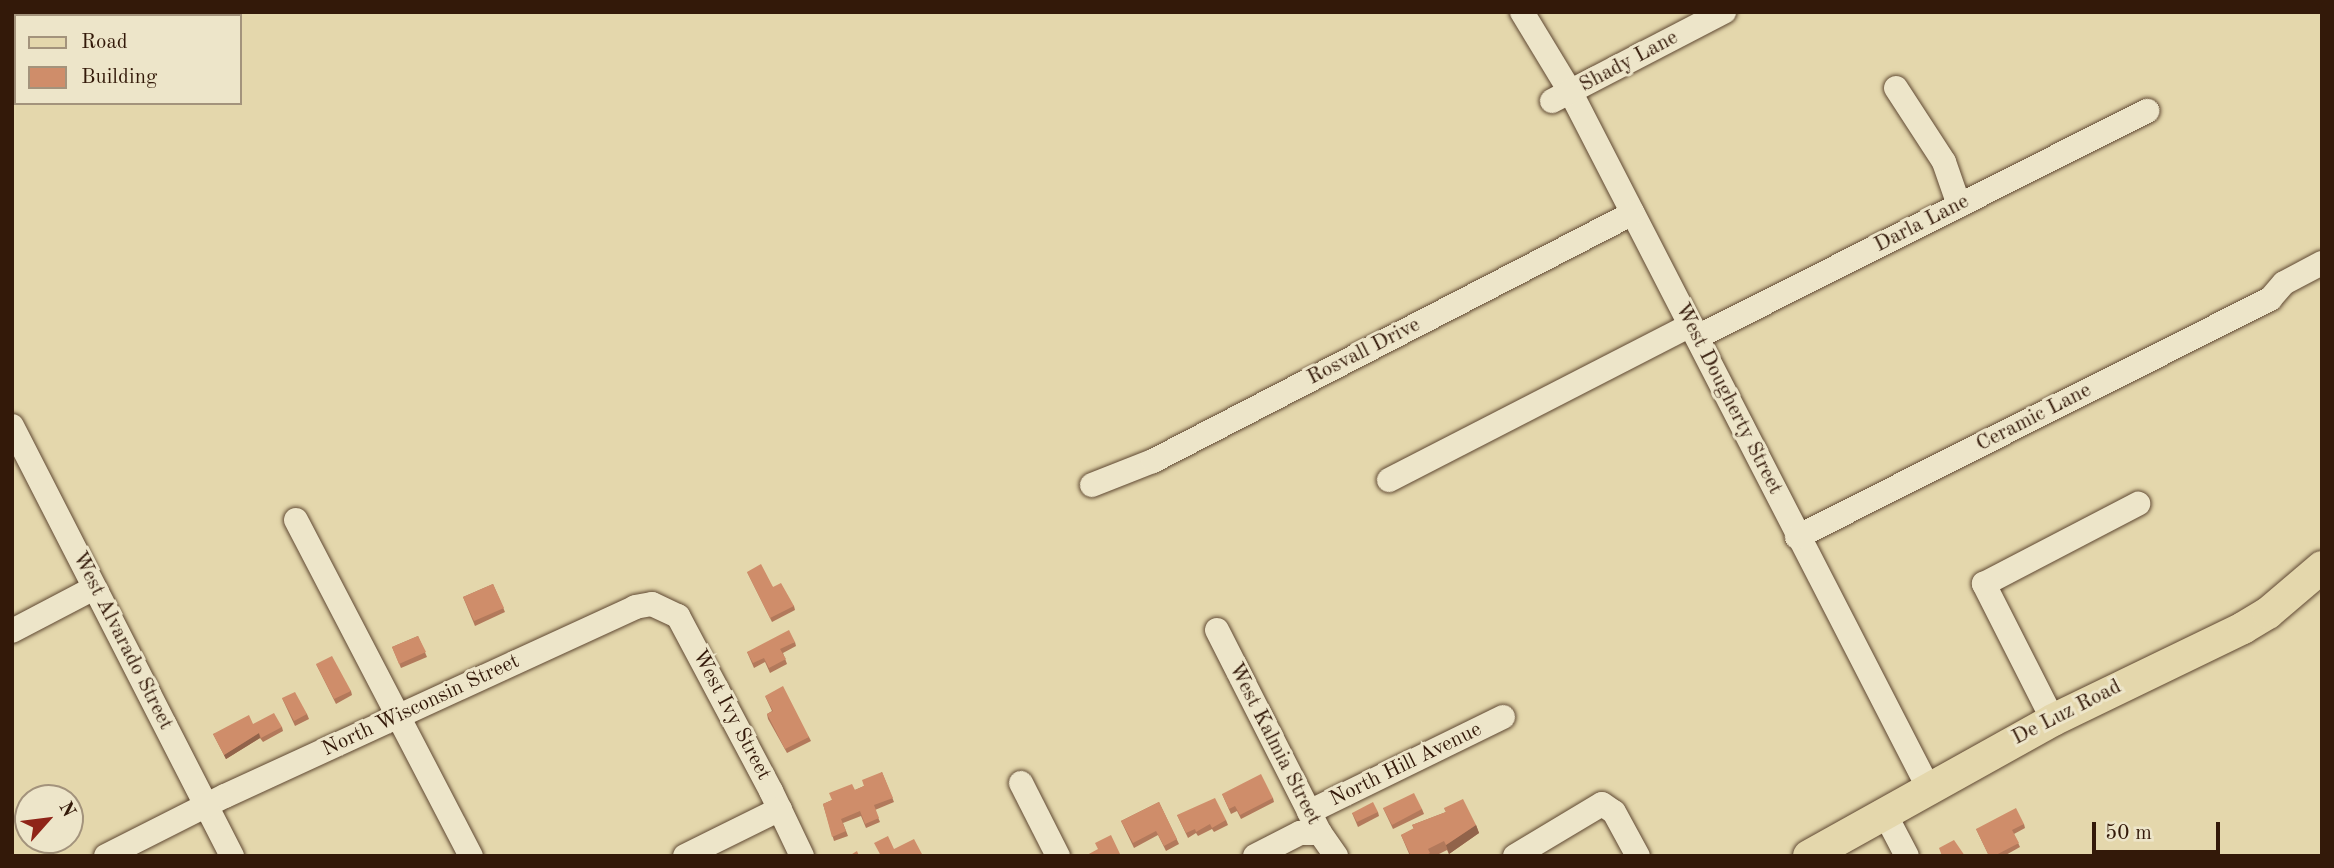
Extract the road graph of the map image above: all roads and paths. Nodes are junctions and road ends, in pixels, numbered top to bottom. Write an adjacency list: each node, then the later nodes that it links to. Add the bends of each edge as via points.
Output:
1 (1522, 12): 4 (street, West Dougherty Street)
2 (1724, 12): 4 (street, Shady Lane)
3 (1896, 88): 6 (street, via 1944,162)
4 (1562, 97): 7 (street, West Dougherty Street)
5 (2147, 111): 6 (street, Darla Lane)
6 (1959, 205): 9 (street, Darla Lane)
7 (1633, 213): 9 (street, West Dougherty Street); 12 (street, Rosvall Drive, via 1153,461)
8 (2322, 263): 15 (street, Ceramic Lane, via 2284,283 2270,299)
9 (1694, 331): 11 (street, Darla Lane); 15 (street, West Dougherty Street)
10 (12, 426): 17 (street, West Alvarado Street)
11 (1389, 480)
12 (1091, 485)
13 (2138, 504): 23 (street, via 1984,584)
14 (296, 520): 21 (street)
15 (1797, 537): 25 (street, West Dougherty Street)
16 (2322, 567): 23 (main road, De Luz Road, via 2243,628)
17 (94, 588): 20 (street); 26 (street, West Alvarado Street)
18 (635, 607): 21 (street, North Wisconsin Street); 27 (street, West Ivy Street, via 652,604 678,616)
19 (1217, 630): 29 (street, West Kalmia Street)
20 (12, 631)
21 (398, 716): 26 (street, North Wisconsin Street); 32 (street)
22 (1503, 718): 29 (street, North Hill Avenue)
23 (2053, 720): 25 (main road, De Luz Road)
24 (1021, 783): 35 (street)
25 (1929, 789): 28 (main road, De Luz Road)
26 (206, 805): 30 (street, North Wisconsin Street); 31 (street, West Alvarado Street)
27 (780, 809): 33 (street); 34 (street, West Ivy Street)
28 (1885, 814): 40 (main road, De Luz Road); 41 (street)
29 (1314, 822): 36 (street, North Hill Avenue); 37 (street, West Kalmia Street)
30 (106, 856)
31 (232, 856)
32 (471, 856)
33 (685, 856)
34 (802, 856)
35 (1058, 856)
36 (1255, 856)
37 (1336, 856)
38 (1515, 856): 39 (street, via 1602,804 1614,812)
39 (1638, 856)
40 (1809, 856)
41 (1907, 856)

